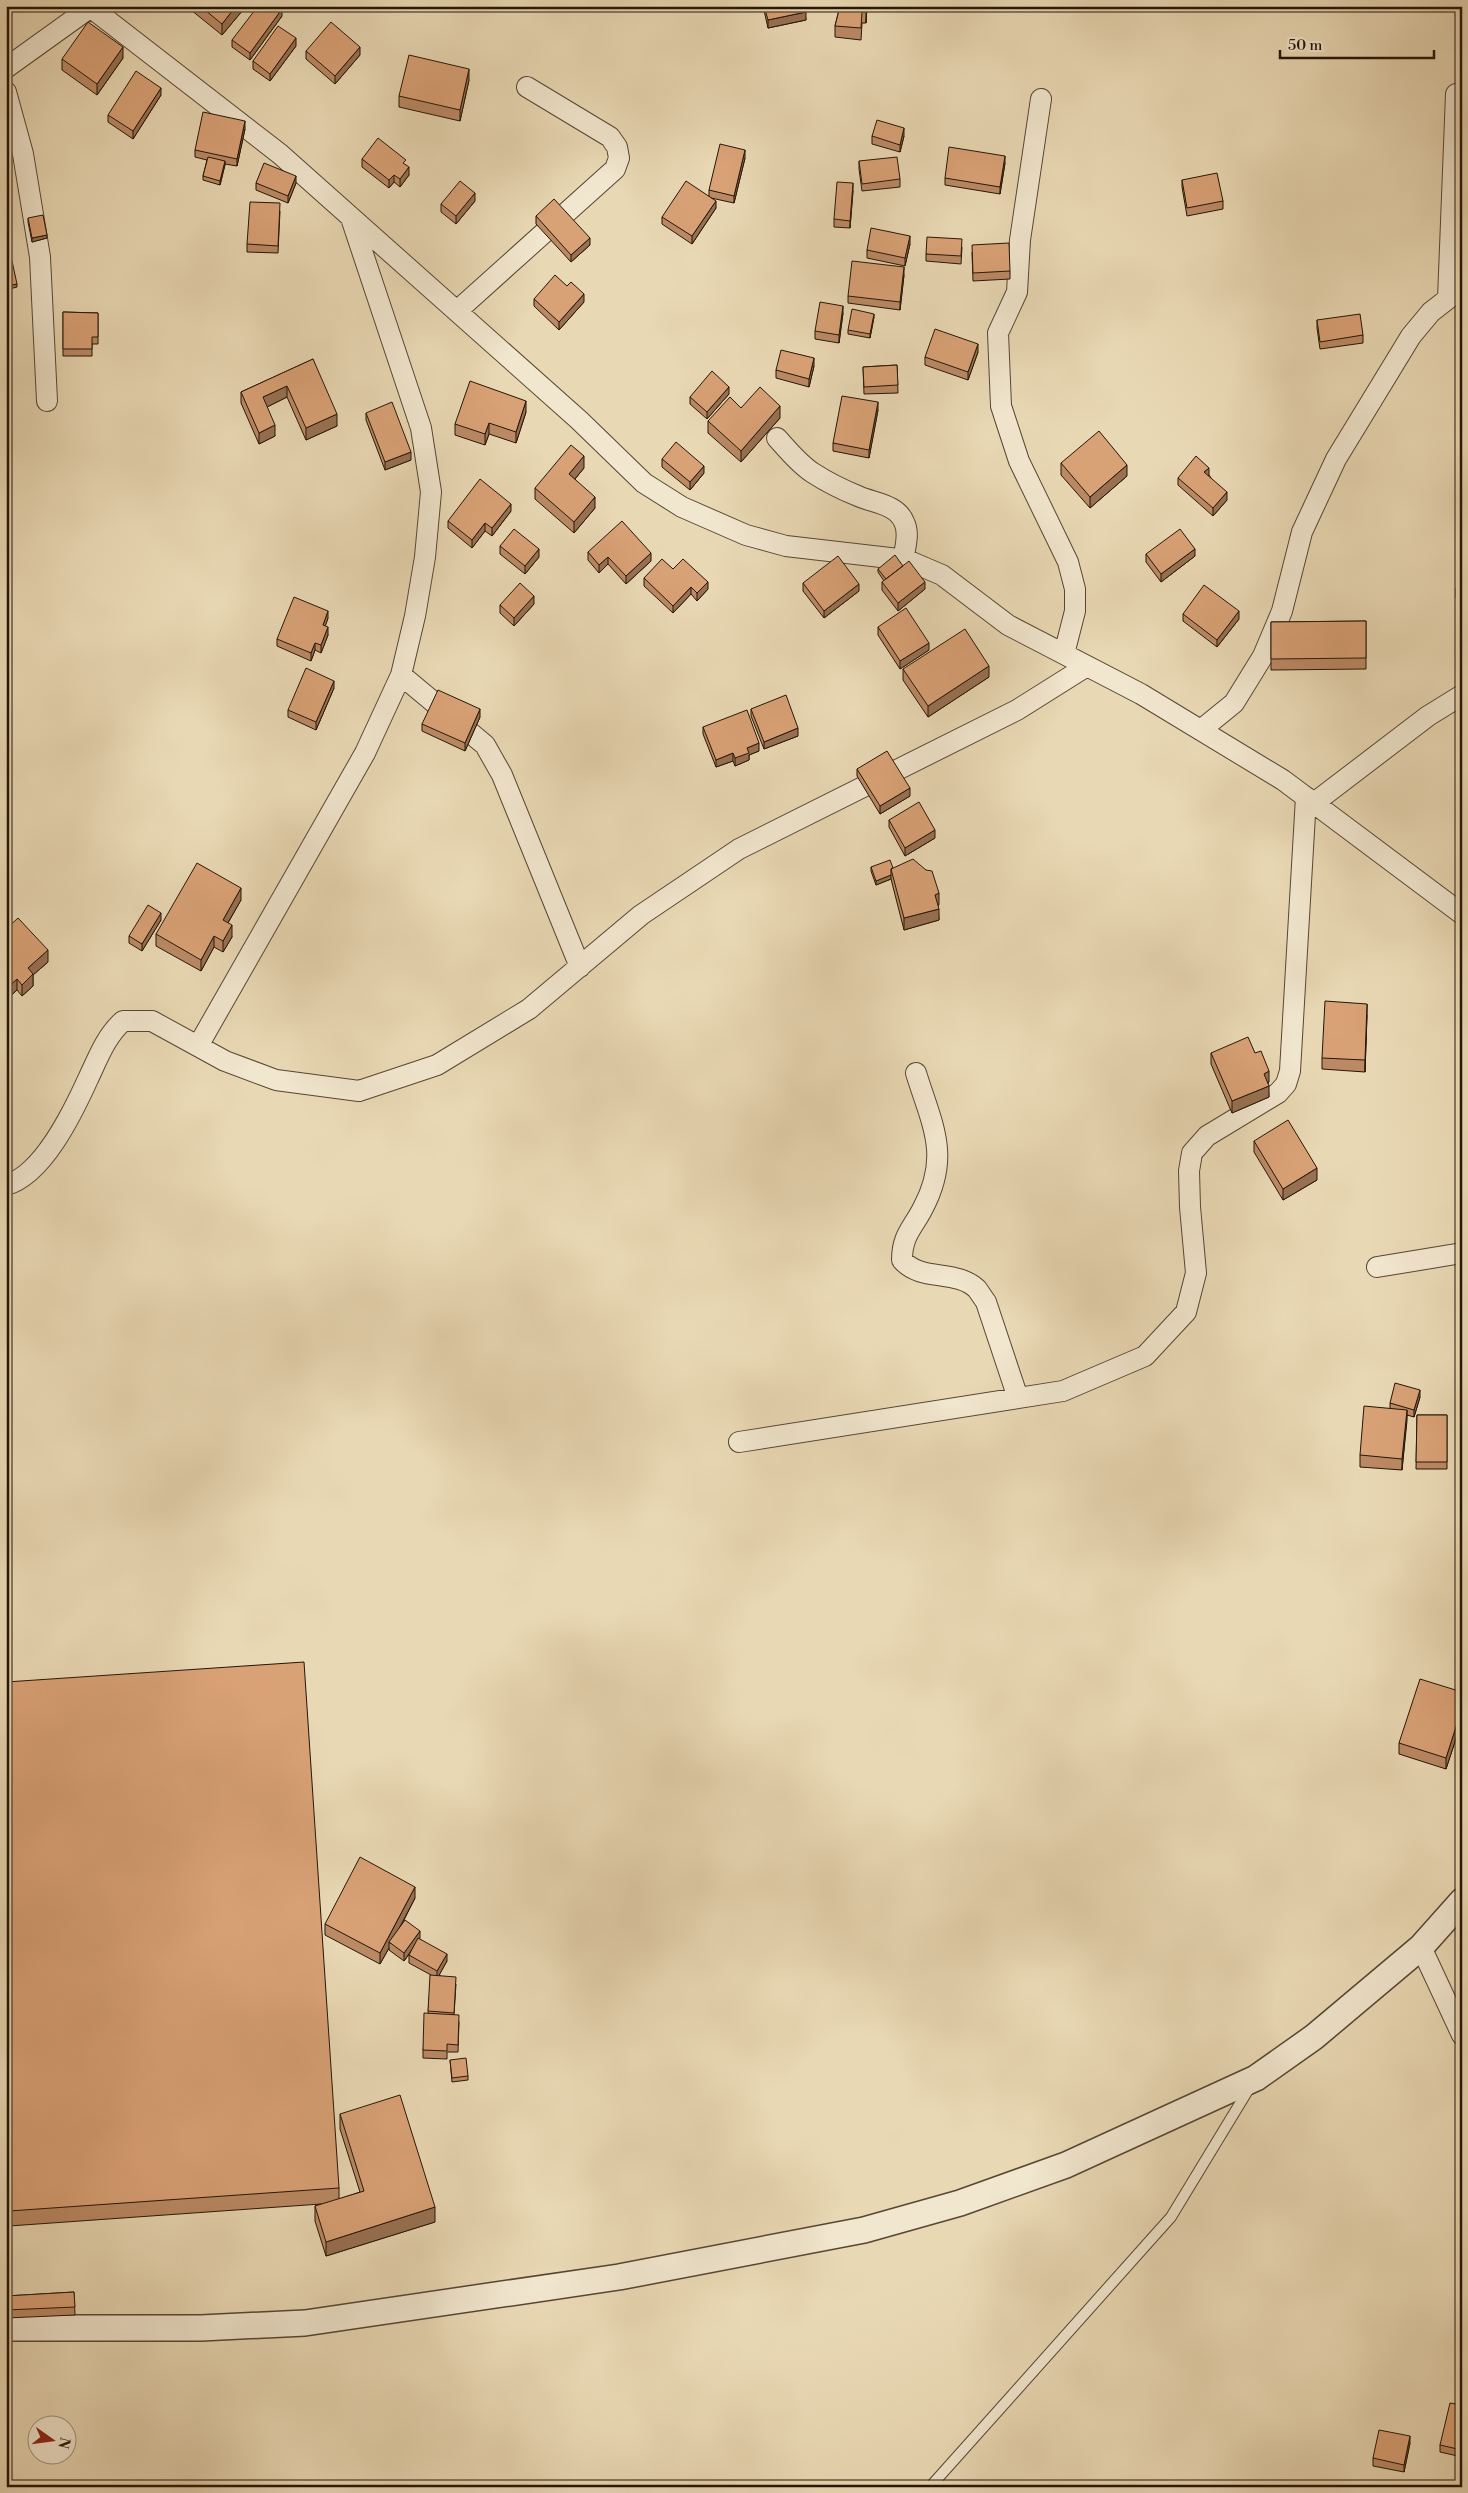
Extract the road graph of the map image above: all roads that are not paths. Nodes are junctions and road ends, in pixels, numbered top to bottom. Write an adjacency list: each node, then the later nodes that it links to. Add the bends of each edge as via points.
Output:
1 (99, 9): 2 (street); 7 (street, via 280,154)
2 (6, 68)
3 (527, 87): 9 (street, via 610,137 619,158 615,169 588,196)
4 (6, 92): 10 (street, via 23,154 40,257)
5 (1456, 94): 8 (street)
6 (1041, 99): 13 (street, via 1020,240 1017,292 998,333 1001,406 1019,461 1068,562 1075,589 1075,612)
7 (351, 216): 9 (street); 15 (street, via 421,428 431,492 425,557)
8 (1455, 293): 17 (street, via 1431,312 1411,336 1336,459 1302,532 1282,611 1263,656 1234,703)
9 (458, 311): 12 (street, via 644,483 682,506 746,536 786,546)
10 (47, 401)
11 (777, 438): 12 (street, via 813,473 859,496 888,506 900,515 907,534)
12 (903, 560): 13 (street, via 942,576 1008,625)
13 (1064, 654): 14 (street)
14 (1087, 666): 17 (street); 20 (street, via 1017,710 739,849 641,915)
15 (401, 675): 20 (street, via 485,746 502,775); 21 (street, via 365,753)
16 (1462, 695): 18 (street)
17 (1202, 729): 18 (street)
18 (1310, 800): 19 (street); 26 (street, via 1290,1071 1286,1084 1278,1093 1207,1136 1192,1153 1190,1207 1196,1273 1186,1312 1145,1356 1064,1391)
19 (1462, 914)
20 (580, 967): 21 (street, via 529,1009 437,1065 359,1091 276,1080)
21 (198, 1046): 23 (street, via 152,1021 123,1021 111,1032 79,1100 43,1158 19,1182)
22 (916, 1073): 26 (street, via 939,1149 936,1179 923,1210 906,1234 902,1260 909,1269 960,1279 976,1288 986,1302)
23 (6, 1185)
24 (1462, 1253): 25 (street)
25 (1377, 1267)
26 (1018, 1398): 27 (street)
27 (739, 1442)
28 (1462, 1901): 29 (street)
29 (1421, 1947): 30 (street); 31 (street, via 1314,2037)
30 (1462, 2035)
31 (1256, 2078): 32 (street, via 1066,2165 960,2203 864,2230 619,2277 305,2323 201,2328); 33 (lane, via 1171,2217)
32 (6, 2328)
33 (930, 2487)

